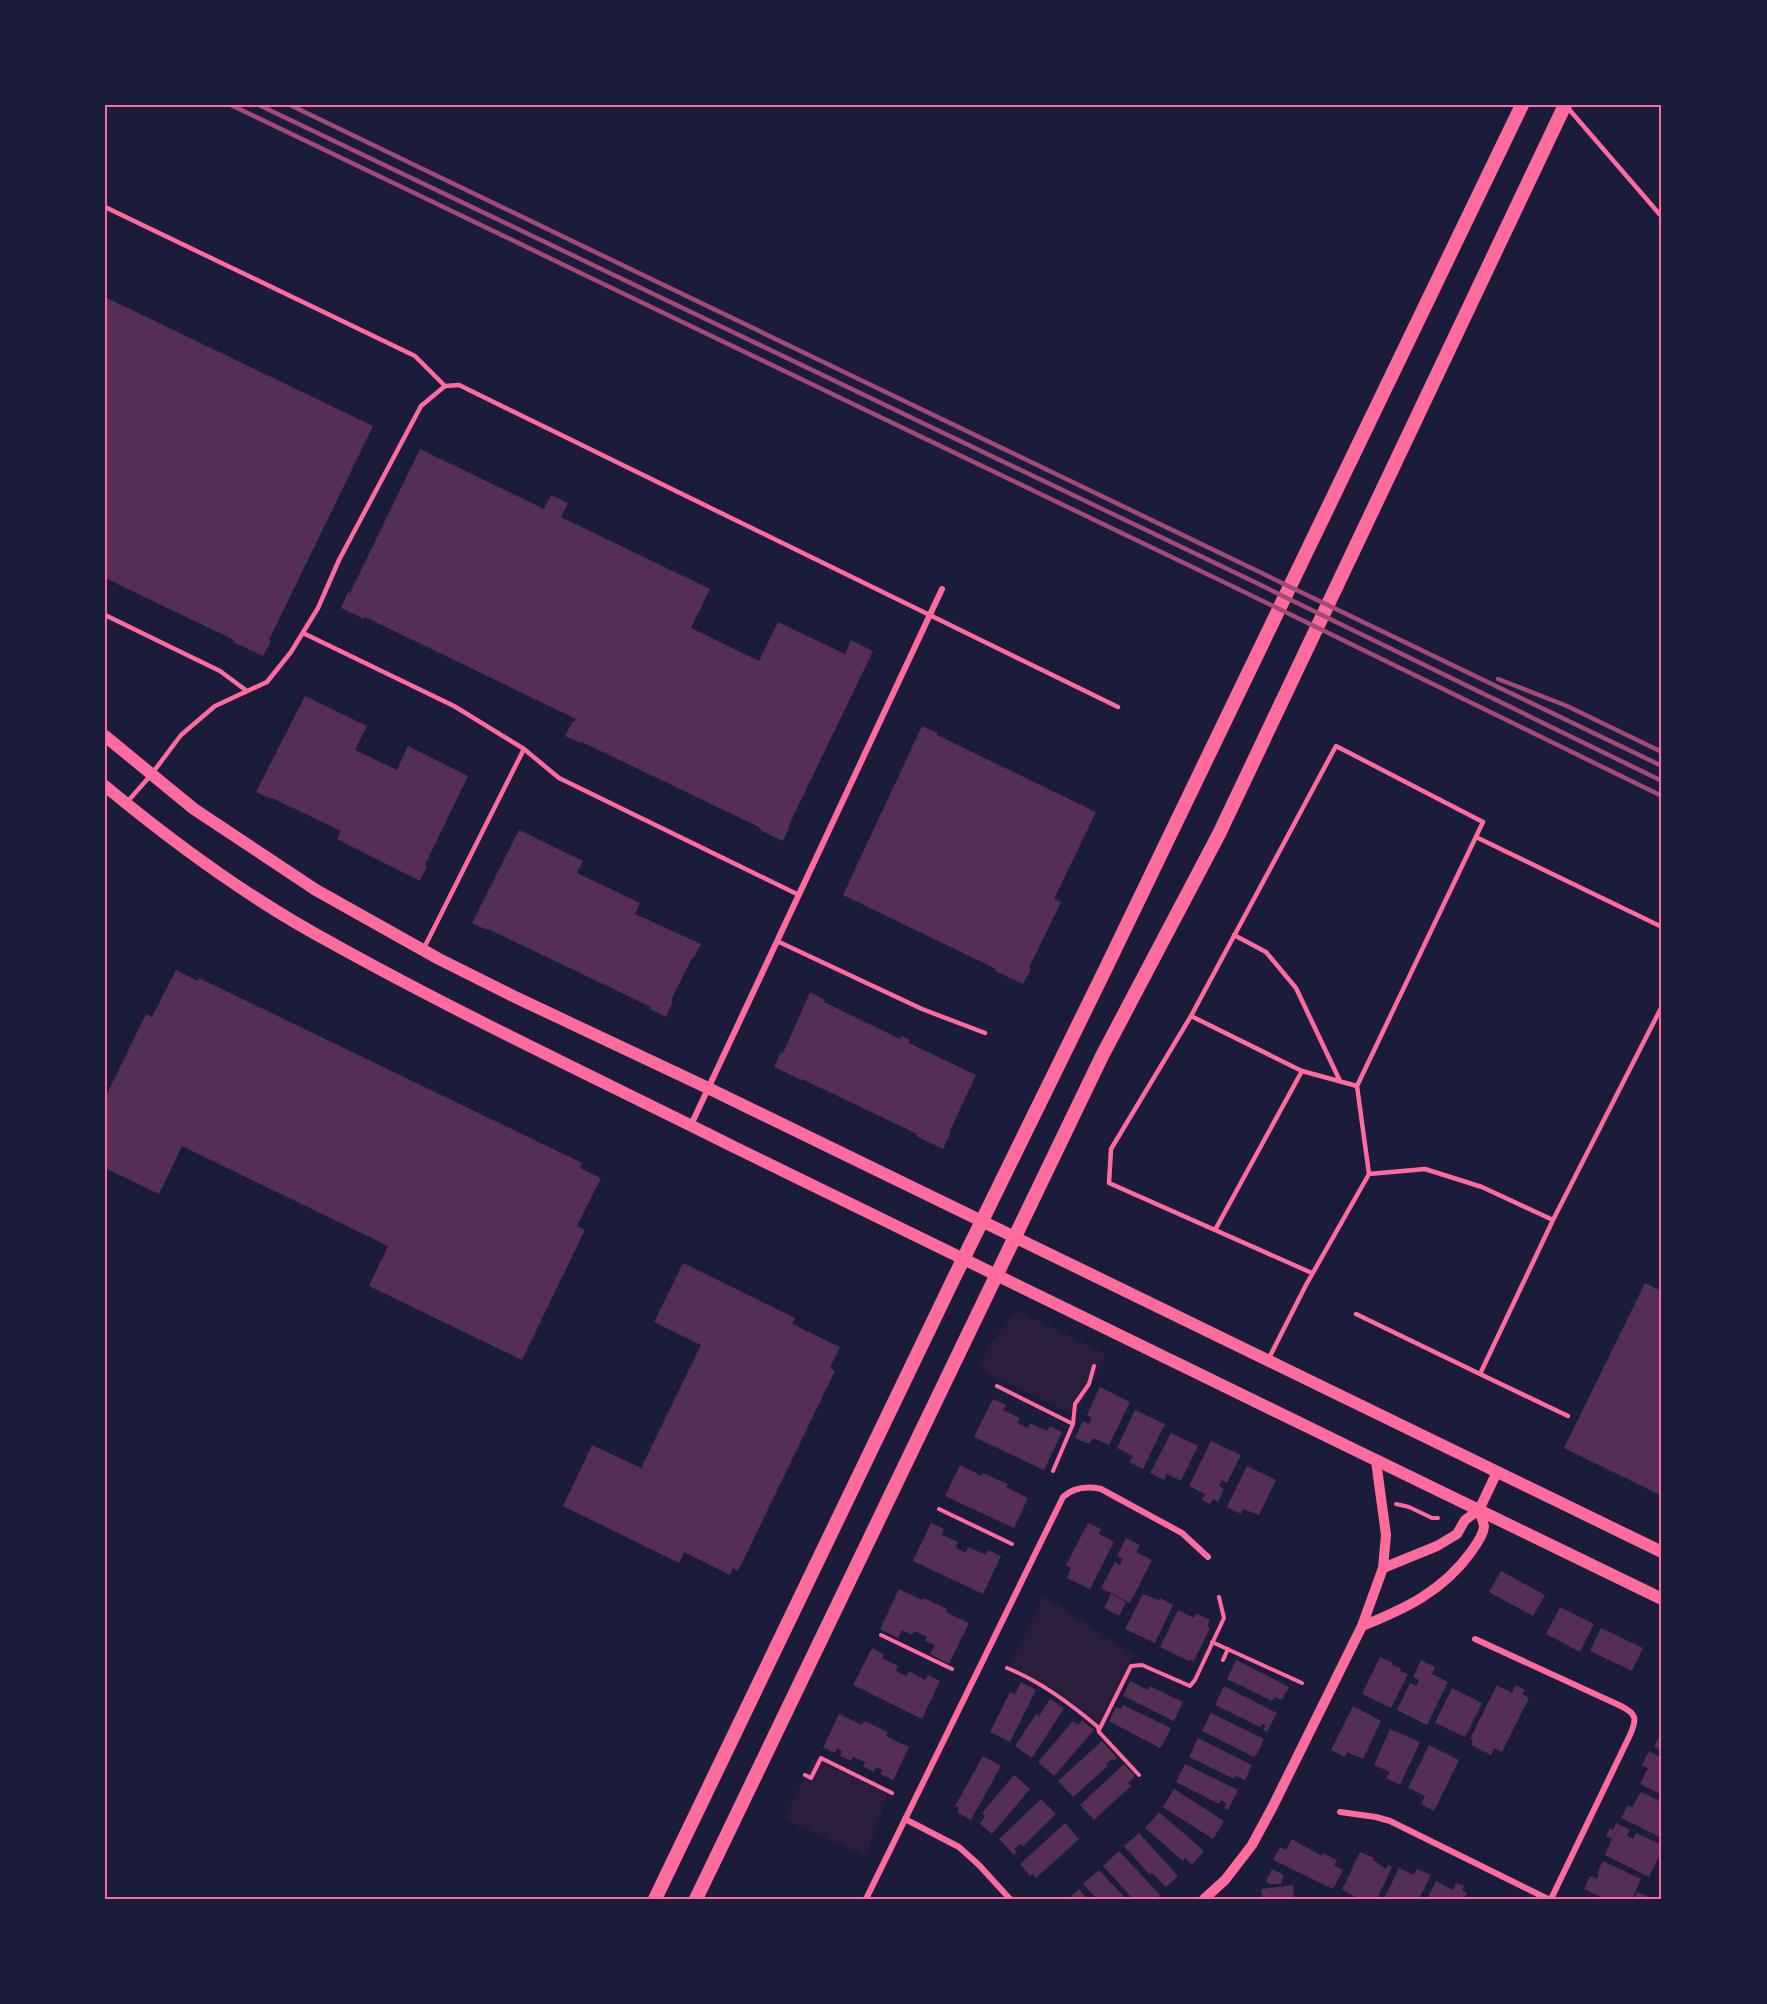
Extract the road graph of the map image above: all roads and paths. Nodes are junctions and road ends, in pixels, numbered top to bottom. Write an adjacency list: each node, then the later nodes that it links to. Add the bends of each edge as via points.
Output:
1 (1522, 105): 33 (main road)
2 (1565, 105): 4 (lane); 35 (main road, via 1219,834 1102,1056)
3 (105, 207): 5 (lane, via 415,356)
4 (1662, 217)
5 (445, 386): 8 (lane, via 459,386); 9 (lane, via 421,406)
6 (942, 590): 8 (street)
7 (105, 615): 10 (lane, via 220,672)
8 (930, 616): 11 (lane); 18 (street)
9 (303, 633): 10 (lane, via 267,682); 13 (lane, via 454,706)
10 (247, 691): 14 (lane, via 215,706 181,735)
11 (1118, 707)
12 (105, 736): 14 (main road)
13 (524, 749): 18 (lane, via 559,778); 22 (lane)
14 (151, 775): 16 (lane); 22 (main road, via 194,809 316,890)
15 (105, 786): 16 (main road)
16 (126, 803): 30 (main road, via 253,895 327,941 526,1045)
17 (1476, 837): 19 (lane); 20 (lane, via 1483,822 1336,746); 28 (lane)
18 (799, 896): 21 (street)
19 (1662, 927)
20 (1234, 935): 24 (lane); 27 (lane, via 1266,952 1296,988)
21 (777, 940): 25 (lane, via 922,1009); 29 (street)
22 (423, 950): 29 (main road)
23 (1662, 1006): 32 (lane)
24 (1191, 1016): 26 (lane); 34 (lane, via 1111,1149 1109,1183)
25 (985, 1033)
26 (1302, 1071): 27 (lane); 34 (lane)
27 (1340, 1081): 28 (lane)
28 (1358, 1086): 31 (lane)
29 (708, 1088): 30 (street); 33 (main road)
30 (691, 1125): 36 (main road)
31 (1368, 1174): 32 (lane, via 1425,1169 1482,1187); 37 (lane)
32 (1553, 1220): 42 (lane)
33 (981, 1221): 35 (main road); 36 (main road)
34 (1215, 1230): 37 (lane)
35 (1015, 1238): 38 (main road); 40 (main road)
36 (963, 1260): 38 (main road); 74 (main road)
37 (1312, 1273): 40 (lane)
38 (996, 1276): 46 (main road); 75 (main road)
39 (1356, 1314): 42 (lane)
40 (1268, 1361): 48 (main road)
41 (1094, 1366): 45 (path, via 1091,1379 1075,1404)
42 (1480, 1374): 44 (lane)
43 (997, 1386): 45 (path)
44 (1568, 1416)
45 (1073, 1424): 47 (path)
46 (1376, 1461): 51 (main road); 56 (street, via 1386,1535)
47 (1053, 1471)
48 (1497, 1472): 51 (street); 54 (main road)
49 (1395, 1504): 52 (path)
50 (939, 1509): 53 (path)
51 (1479, 1510): 56 (street, via 1465,1520 1456,1534 1437,1546); 58 (main road); 59 (street, via 1484,1527 1463,1564 1434,1590 1404,1609)
52 (1438, 1518)
53 (1012, 1544)
54 (1662, 1552)
55 (1208, 1557): 73 (street, via 1182,1533 1101,1489 1071,1490 1063,1497)
56 (1383, 1568): 59 (street)
57 (1219, 1598): 62 (path, via 1224,1618)
58 (1662, 1599)
59 (1362, 1626): 78 (street, via 1252,1845 1225,1880)
60 (881, 1635): 66 (path)
61 (1475, 1640): 79 (street, via 1621,1706 1634,1716 1630,1735)
62 (1212, 1642): 63 (path); 68 (path, via 1190,1686 1142,1665 1131,1666)
63 (1228, 1649): 64 (path); 67 (path)
64 (1223, 1660)
65 (1006, 1668): 68 (path, via 1078,1710)
66 (952, 1669)
67 (1302, 1683)
68 (1099, 1730): 70 (path)
69 (805, 1775): 71 (path, via 812,1778 821,1758)
70 (1139, 1775)
71 (892, 1793)
72 (1340, 1812): 79 (street, via 1390,1821)
73 (905, 1819): 76 (street); 77 (street, via 959,1847)
74 (655, 1899)
75 (696, 1899)
76 (866, 1899)
77 (1010, 1899)
78 (1204, 1899)
79 (1550, 1899)

